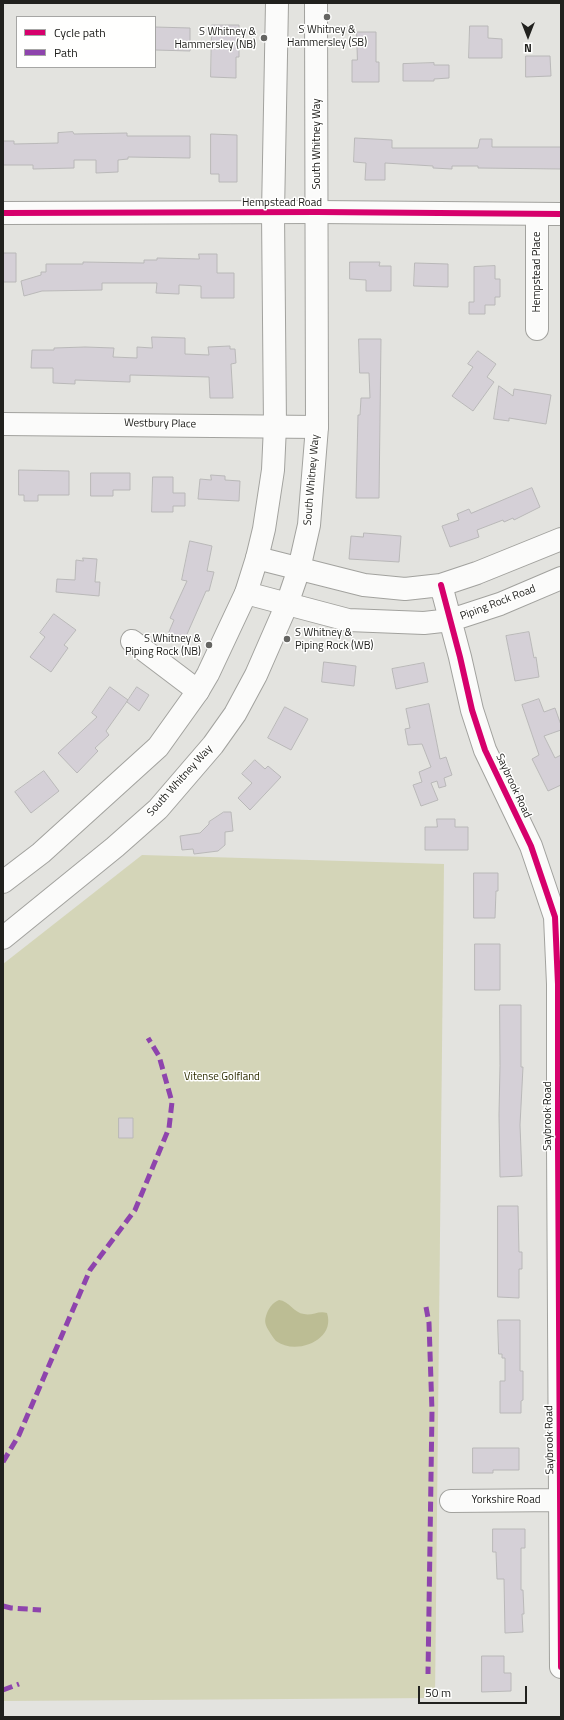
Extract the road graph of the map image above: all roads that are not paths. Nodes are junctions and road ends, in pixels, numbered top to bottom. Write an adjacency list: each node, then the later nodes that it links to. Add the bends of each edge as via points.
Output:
1 (277, 3): 5 (street)
2 (316, 3): 3 (street, South Whitney Way)
3 (317, 212): 5 (street, Hempstead Road); 6 (street, Hempstead Road); 11 (street, South Whitney Way)
4 (3, 213): 5 (street, Hempstead Road)
5 (272, 213): 10 (street)
6 (537, 214): 7 (street, Hempstead Road); 8 (street, Hempstead Place)
7 (561, 214)
8 (537, 329)
9 (3, 424): 10 (street, Westbury Place)
10 (275, 426): 11 (street, Westbury Place); 13 (street, via 273,470)
11 (317, 427): 14 (street, South Whitney Way, via 310,525)
12 (561, 539): 16 (street)
13 (257, 558): 14 (street); 17 (street)
14 (299, 569): 16 (street, via 364,585 405,589); 18 (street, South Whitney Way)
15 (561, 578): 19 (street, Piping Rock Road, via 500,604)
16 (440, 585): 19 (street, Saybrook Road)
17 (246, 593): 18 (street, Piping Rock Road); 21 (street)
18 (287, 604): 19 (street, Piping Rock Road, via 348,620 397,623); 23 (street, South Whitney Way, via 256,676 235,714 208,751 158,809)
19 (451, 620): 24 (street, Saybrook Road, via 472,710 485,750 531,846 555,917)
20 (132, 641): 21 (street)
21 (198, 692): 22 (street, via 158,747 95,806)
22 (3, 882)
23 (3, 938)
24 (559, 984): 25 (street, Saybrook Road)
25 (561, 1500): 26 (street, Yorkshire Road); 27 (street, Saybrook Road)
26 (451, 1501)
27 (561, 1667)

